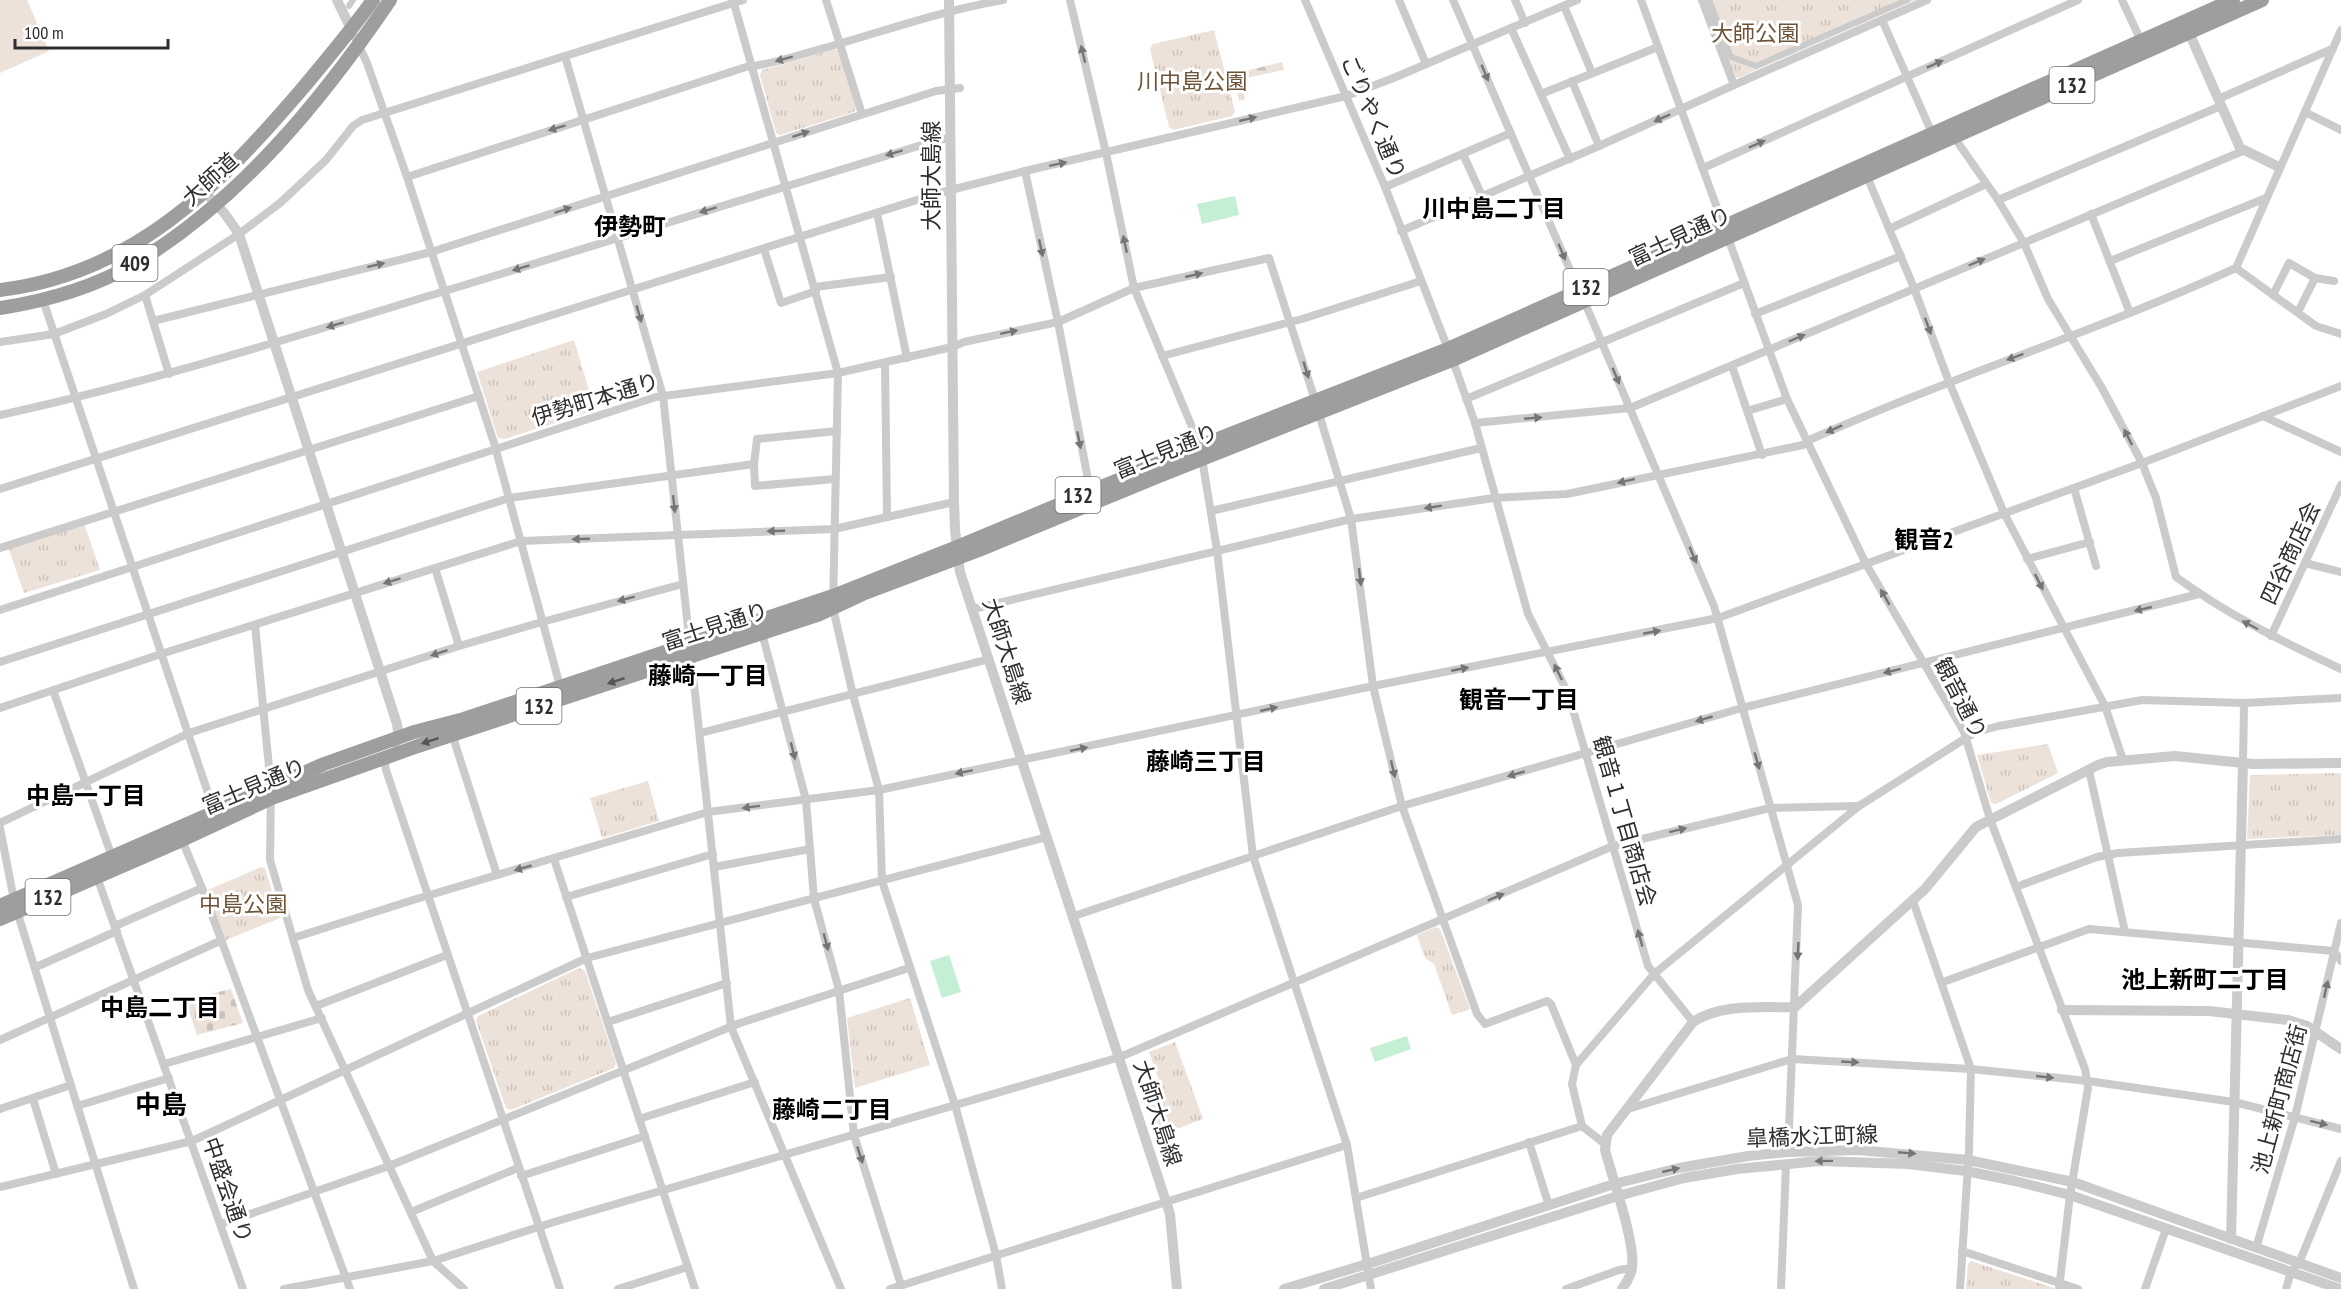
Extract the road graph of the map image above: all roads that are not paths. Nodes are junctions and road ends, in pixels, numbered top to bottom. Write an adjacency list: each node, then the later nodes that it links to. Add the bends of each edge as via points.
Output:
1 (337, 0): 31 (street)
2 (353, 0): 25 (street)
3 (374, 0): 31 (highway, 大師道 / 409)
4 (390, 0): 35 (highway, 大師道 / 409)
5 (743, 0): 22 (street)
6 (826, 0): 33 (street)
7 (1003, 0): 24 (street)
8 (1070, 0): 62 (street, one-way to 8)
9 (1305, 0): 47 (street, ごりやく通り)
10 (1399, 0): 39 (street)
11 (1453, 0): 34 (street)
12 (1515, 0): 27 (street)
13 (1641, 0): 36 (street, 観音通り)
14 (1702, 0): 44 (street)
15 (1709, 0): 16 (street, via 1731,57 1756,66)
16 (1907, 0)
17 (1928, 0): 26 (street)
18 (2078, 0): 42 (street, one-way to 18)
19 (2122, 0): 32 (street)
20 (2233, 0): 28 (highway, 富士見通り / 132)
21 (2262, 0): 28 (highway, 富士見通り / 132)
22 (733, 2): 38 (street); 40 (street)
23 (1569, 2): 27 (street); 41 (street)
24 (949, 5): 33 (street); 45 (street, 大師大島線)
25 (349, 6)
26 (1882, 20): 42 (street); 44 (street)
27 (1525, 23): 29 (street)
28 (2186, 27): 32 (highway, 富士見通り / 132); 48 (street); 57 (highway, 富士見通り / 132)
29 (1511, 28): 34 (street); 46 (street)
30 (2341, 30): 37 (street)
31 (352, 31): 35 (street); 75 (highway, 大師道 / 409)
32 (2141, 41): 56 (highway, 富士見通り / 132)
33 (840, 43): 40 (street, one-way to 40); 52 (street)
34 (1473, 45): 39 (street); 55 (street, one-way to 55)
35 (360, 46): 50 (street); 80 (highway, 大師道 / 409, via 290,130)
36 (1658, 47): 41 (street); 49 (street, 観音通り)
37 (2332, 49): 48 (street); 51 (street)
38 (565, 56): 50 (street); 53 (street)
39 (1426, 64): 47 (street)
40 (751, 67): 53 (street); 59 (street)
41 (1592, 73): 43 (street)
42 (1906, 77): 56 (street); 66 (street, one-way to 42)
43 (1572, 81): 46 (street); 60 (street)
44 (1734, 85): 49 (street)
45 (955, 89): 52 (street); 58 (street, 大師大島線)
46 (1541, 94): 64 (street)
47 (1346, 96): 62 (street, one-way to 47); 73 (street, ごりやく通り)
48 (2219, 103): 61 (street); 79 (street)
49 (1680, 109): 60 (street, one-way to 60); 66 (street, 観音通り)
50 (384, 112): 70 (street); 86 (street, via 353,126 326,160)
51 (2305, 112): 54 (street); 65 (street)
52 (862, 114): 59 (street, one-way to 52)
53 (583, 120): 70 (street, one-way to 70); 77 (street)
54 (2341, 130)
55 (1511, 133): 63 (street); 69 (street)
56 (1932, 133): 57 (street); 85 (highway, 富士見通り / 132)
57 (1954, 137): 68 (highway, 富士見通り / 132); 71 (street)
58 (951, 138): 72 (street, one-way to 72); 74 (street, 大師大島線)
59 (773, 143): 72 (street); 77 (street)
60 (1599, 146): 64 (street)
61 (2243, 151): 65 (street); 82 (street)
62 (1106, 153): 67 (street, one-way to 62); 100 (street, one-way to 62)
63 (1463, 154): 73 (street); 76 (street)
64 (1570, 159): 69 (street)
65 (2279, 167): 78 (street)
66 (1703, 168): 85 (street, 観音通り)
67 (1025, 171): 74 (street); 116 (street, one-way to 116)
68 (1866, 174): 83 (street); 85 (highway, 富士見通り / 132)
69 (1530, 175): 76 (street); 109 (street, one-way to 109)
70 (407, 177): 91 (street)
71 (1986, 184): 79 (street); 83 (street)
72 (786, 186): 87 (street); 88 (street, one-way to 88)
73 (1385, 187): 84 (street, ごりやく通り)
74 (956, 189): 81 (street); 125 (street, 大師大島線)
75 (206, 193): 80 (street); 103 (highway, 大師道 / 409, via 123,252 57,278)
76 (1482, 196): 84 (street)
77 (605, 197): 88 (street); 91 (street, one-way to 77)
78 (2266, 198): 93 (street); 94 (street)
79 (1998, 200): 89 (street)
80 (215, 204): 86 (street); 110 (highway, 大師道 / 409, via 133,264)
81 (878, 213): 87 (street); 95 (street)
82 (2091, 214): 89 (street); 93 (street)
83 (1889, 229): 92 (street)
84 (1401, 231): 97 (street, ごりやく通り)
85 (1726, 231): 99 (street, 観音通り); 109 (highway, 富士見通り / 132)
86 (239, 234): 106 (street); 107 (street)
87 (800, 236): 90 (street); 102 (street)
88 (617, 238): 104 (street); 105 (street, one-way to 105)
89 (2024, 243): 101 (street, one-way to 89); 120 (street, via 2048,299)
90 (764, 249): 102 (street, via 781,303); 104 (street)
91 (431, 252): 105 (street); 106 (street, one-way to 91)
92 (1901, 256): 101 (street); 114 (street)
93 (2110, 261): 112 (street)
94 (2236, 268): 108 (street); 112 (street)
95 (891, 277): 102 (street); 129 (street)
96 (2315, 278): 98 (street); 108 (street, via 2289,263); 113 (street)
97 (1421, 281): 117 (street); 127 (street, ごりやく通り)
98 (2334, 281)
99 (1744, 283): 114 (street, 観音通り); 122 (street)
100 (1134, 288): 116 (street, 伊勢町本通り); 117 (street, 伊勢町本通り, one-way to 117, via 1269,258); 128 (street)
101 (1914, 288): 126 (street, one-way to 101); 134 (street, one-way to 134)
102 (815, 289): 132 (street)
103 (0, 290)
104 (632, 290): 124 (street); 137 (street, one-way to 137)
105 (445, 291): 123 (street, one-way to 123); 124 (street)
106 (258, 293): 115 (street); 123 (street)
107 (145, 295): 115 (street); 118 (street)
108 (2274, 295): 113 (street)
109 (1582, 297): 122 (street); 127 (highway, 富士見通り / 132)
110 (43, 300): 111 (highway, 大師道 / 409); 118 (street)
111 (0, 308)
112 (2130, 312): 120 (street)
113 (2298, 312): 119 (street, via 2316,326)
114 (1755, 314): 126 (street, 観音通り)
115 (153, 321): 133 (street)
116 (1058, 322): 125 (street, 伊勢町本通り, one-way to 116); 166 (street, one-way to 166)
117 (1291, 322): 128 (street); 142 (street, one-way to 142)
118 (54, 334): 121 (street); 139 (street)
119 (2341, 334)
120 (2070, 337): 134 (street, one-way to 134); 157 (street, one-way to 120)
121 (0, 342)
122 (1602, 343): 140 (street); 143 (street, one-way to 143)
123 (274, 344): 133 (street); 138 (street)
124 (462, 344): 136 (street); 138 (street)
125 (952, 347): 129 (street, 伊勢町本通り); 169 (street, 大師大島線)
126 (1769, 351): 131 (street); 141 (street, 観音通り)
127 (1450, 355): 140 (street, 観音１丁目商店会); 142 (highway, 富士見通り / 132)
128 (1162, 356): 153 (street)
129 (907, 358): 130 (street, 伊勢町本通り)
130 (885, 363): 132 (street, 伊勢町本通り); 174 (street)
131 (1732, 366): 143 (street); 144 (street)
132 (838, 373): 137 (street, 伊勢町本通り); 148 (street)
133 (169, 374): 139 (street)
134 (1949, 382): 149 (street, one-way to 149); 173 (street)
135 (2341, 386): 146 (street)
136 (479, 396): 151 (street); 152 (street)
137 (663, 396): 152 (street, 伊勢町本通り); 160 (street)
138 (291, 398): 151 (street); 156 (street)
139 (75, 399): 145 (street); 156 (street)
140 (1466, 399): 147 (street, 観音１丁目商店会)
141 (1787, 399): 144 (street); 149 (street, 観音通り)
142 (1317, 407): 153 (highway, 富士見通り / 132); 162 (street)
143 (1630, 408): 147 (street, one-way to 143); 159 (street)
144 (1747, 411): 155 (street)
145 (0, 415)
146 (2263, 416): 154 (street); 157 (street)
147 (1474, 423): 150 (street, 観音１丁目商店会)
148 (837, 431): 158 (street, via 757,439); 161 (street)
149 (1807, 441): 155 (street); 186 (street, 観音通り)
150 (1481, 448): 162 (street); 168 (street, 観音１丁目商店会)
151 (308, 449): 170 (street); 171 (street)
152 (496, 449): 167 (street); 170 (street, 伊勢町本通り)
153 (1201, 452): 166 (highway, 富士見通り / 132); 172 (street); 183 (highway, 富士見通り / 132, via 979,550)
154 (2341, 452)
155 (1762, 455): 159 (street)
156 (95, 460): 165 (street); 171 (street)
157 (2142, 463): 164 (street); 193 (street, via 2156,498 2173,571)
158 (754, 464): 160 (street); 161 (street, via 755,486)
159 (1659, 474): 168 (street, one-way to 168, via 1567,494); 198 (street, one-way to 198)
160 (671, 475): 167 (street); 177 (street, one-way to 177)
161 (836, 479): 176 (street)
162 (1339, 480): 172 (street); 175 (street)
163 (2341, 485): 185 (street, 四谷商店会)
164 (2074, 488): 173 (street); 179 (street)
165 (0, 489)
166 (1090, 490): 183 (highway, 富士見通り / 132)
167 (509, 498): 178 (street); 182 (street)
168 (1494, 498): 175 (street, one-way to 175); 206 (street, 観音１丁目商店会, via 1528,614)
169 (954, 502): 174 (street); 183 (street, 大師大島線)
170 (326, 504): 182 (street); 188 (street, 伊勢町本通り)
171 (112, 511): 180 (street); 188 (street)
172 (1211, 511): 181 (street)
173 (2004, 513): 184 (street); 186 (street)
174 (888, 517): 176 (street)
175 (1352, 519): 181 (street); 214 (street, one-way to 214)
176 (834, 529): 177 (street, one-way to 177); 194 (street)
177 (678, 536): 178 (street, one-way to 178); 191 (street)
178 (521, 541): 189 (street); 199 (street)
179 (2090, 542): 184 (street); 187 (street)
180 (0, 548)
181 (1217, 550): 195 (street); 224 (street)
182 (342, 552): 192 (street); 197 (street)
183 (957, 552): 194 (highway, 富士見通り / 132); 195 (street, 大師大島線)
184 (2027, 559): 201 (street, one-way to 201)
185 (2305, 562): 190 (street); 203 (street, 四谷商店会)
186 (1866, 564): 198 (street); 210 (street, 観音通り, one-way to 186)
187 (2096, 566)
188 (132, 568): 196 (street, 伊勢町本通り); 197 (street)
189 (435, 568): 192 (street, one-way to 192); 204 (street)
190 (2341, 572)
191 (682, 584): 199 (street, one-way to 199); 205 (street)
192 (355, 593): 200 (street); 212 (street)
193 (2199, 594): 201 (street, one-way to 201); 203 (street, one-way to 193)
194 (833, 602): 202 (highway, 富士見通り / 132); 205 (highway, 富士見通り / 132); 216 (street)
195 (973, 609): 208 (street, 大師大島線)
196 (0, 610)
197 (147, 614): 207 (street); 209 (street)
198 (1718, 618): 206 (street, one-way to 198); 221 (street)
199 (542, 622): 204 (street); 213 (street)
200 (255, 625): 207 (street); 222 (street)
201 (2063, 628): 210 (street); 219 (street)
202 (762, 633): 205 (highway, 富士見通り / 132); 223 (street)
203 (2271, 636): 211 (street)
204 (459, 646): 212 (street, one-way to 212)
205 (690, 650): 213 (highway, 富士見通り / 132); 226 (street); 227 (highway, 富士見通り / 132, one-way to 227)
206 (1549, 652): 214 (street, one-way to 206); 230 (street, 観音１丁目商店会, one-way to 206, via 1568,693)
207 (161, 654): 215 (street); 225 (street)
208 (989, 659): 216 (street); 232 (street, 大師大島線)
209 (0, 662)
210 (1924, 663): 221 (street, one-way to 221); 229 (street, 観音通り)
211 (2341, 669)
212 (381, 672): 222 (street); 228 (street, via 397,724)
213 (560, 686): 228 (highway, 富士見通り / 132)
214 (1373, 686): 224 (street, one-way to 214); 241 (street, one-way to 241)
215 (53, 690): 220 (street); 237 (street)
216 (853, 695): 223 (street); 238 (street)
217 (2341, 698): 218 (street)
218 (2244, 703): 219 (street, via 2142,700); 234 (street)
219 (2105, 706): 229 (street, via 1999,726); 233 (street)
220 (0, 708)
221 (1742, 708): 230 (street, one-way to 230); 243 (street, one-way to 243)
222 (263, 709): 225 (street); 239 (street)
223 (784, 712): 226 (street); 240 (street, one-way to 240)
224 (1237, 716): 232 (street, one-way to 224); 257 (street)
225 (189, 733): 237 (street); 244 (street)
226 (700, 733): 245 (street)
227 (452, 734): 231 (highway, 富士見通り / 132, one-way to 231); 263 (street)
228 (397, 738): 231 (street); 239 (highway, 富士見通り / 132)
229 (1966, 738): 242 (street); 246 (street, 観音通り)
230 (1587, 754): 241 (street, one-way to 241); 253 (street, 観音１丁目商店会)
231 (388, 756): 239 (highway, 富士見通り / 132); 267 (street, via 386,770)
232 (1021, 760): 238 (street, one-way to 238); 249 (street, 大師大島線)
233 (2123, 760): 234 (street, via 2175,756); 236 (street)
234 (2243, 762): 235 (street); 252 (street)
235 (2341, 763)
236 (2089, 770): 246 (street); 256 (street)
237 (86, 781): 247 (street); 258 (street)
238 (879, 790): 240 (street); 264 (street)
239 (271, 792): 244 (highway, 富士見通り / 132); 251 (highway, 富士見通り / 132); 280 (street, via 270,860)
240 (806, 800): 245 (street, one-way to 245); 254 (street)
241 (1402, 806): 257 (street); 275 (street)
242 (1859, 806): 243 (street); 260 (street)
243 (1770, 808): 253 (street, one-way to 243); 260 (street)
244 (214, 811): 258 (highway, 富士見通り / 132)
245 (708, 812): 255 (street); 259 (street)
246 (1990, 819): 265 (street, 観音通り); 270 (street, via 1968,835)
247 (0, 823)
248 (0, 828): 271 (street)
249 (1047, 837): 264 (street); 273 (street, 大師大島線)
250 (2341, 839): 252 (street)
251 (182, 840): 262 (highway, 富士見通り / 132); 266 (street)
252 (2241, 845): 256 (street); 282 (street)
253 (1613, 846): 275 (street, one-way to 253); 290 (street, 観音１丁目商店会, one-way to 253, via 1648,966)
254 (810, 849): 261 (street); 269 (street)
255 (713, 854): 261 (street); 268 (street)
256 (2109, 855): 265 (street); 279 (street)
257 (1253, 856): 273 (street); 294 (street)
258 (112, 857): 262 (highway, 富士見通り / 132)
259 (554, 859): 263 (street, one-way to 263); 268 (street)
260 (1786, 864): 290 (street); 297 (street, one-way to 297, via 1798,905)
261 (714, 867): 277 (street)
262 (95, 870): 271 (highway, 富士見通り / 132); 278 (street, 中盛会通り)
263 (497, 875): 267 (street)
264 (882, 881): 269 (street); 289 (street)
265 (2016, 887): 283 (street, 観音通り)
266 (202, 888): 278 (street); 281 (street)
267 (428, 897): 280 (street); 285 (street)
268 (567, 897): 286 (street)
269 (814, 899): 277 (street); 295 (street, one-way to 295)
270 (1913, 901): 292 (street); 297 (street)
271 (16, 905): 272 (highway, 富士見通り / 132); 274 (highway, 富士見通り / 132); 288 (street)
272 (0, 906)
273 (1074, 916): 310 (street, 大師大島線)
274 (0, 919)
275 (1442, 920): 294 (street); 313 (street, via 1482,1022 1490,1023 1547,1000)
276 (2341, 923): 284 (street, 池上新町商店街)
277 (721, 924): 286 (street); 293 (street)
278 (116, 929): 288 (street); 291 (street, 中盛会通り)
279 (2125, 932): 282 (street); 283 (street, via 2089,929)
280 (293, 938): 296 (street)
281 (220, 941): 291 (street); 307 (street)
282 (2238, 942): 284 (street); 299 (street)
283 (2037, 947): 292 (street); 298 (street, 観音通り)
284 (2334, 951): 287 (street); 306 (street, 池上新町商店街, one-way to 284)
285 (447, 955): 296 (street); 300 (street)
286 (587, 958): 300 (street); 303 (street)
287 (2341, 961)
288 (36, 967): 301 (street)
289 (909, 968): 295 (street); 324 (street)
290 (1654, 974): 304 (street, 観音１丁目商店会); 313 (street)
291 (134, 979): 301 (street); 312 (street, 中盛会通り)
292 (1942, 982): 315 (street)
293 (727, 983): 303 (street); 305 (street)
294 (1294, 983): 310 (street); 338 (street)
295 (839, 990): 305 (street); 333 (street)
296 (316, 1006): 302 (street)
297 (1795, 1007): 304 (street, via 1720,1010); 311 (street)
298 (2062, 1010): 299 (street); 318 (street, 観音通り)
299 (2236, 1013): 306 (street, via 2288,1020); 323 (street)
300 (467, 1014): 314 (street); 329 (street)
301 (50, 1017): 308 (street); 320 (street)
302 (322, 1018): 307 (street); 314 (street)
303 (608, 1022): 316 (street)
304 (1693, 1022): 327 (street)
305 (731, 1027): 316 (street); 319 (street)
306 (2316, 1033): 309 (street); 328 (street, 池上新町商店街)
307 (257, 1037): 312 (street); 322 (street)
308 (0, 1040)
309 (2341, 1049)
310 (1120, 1057): 324 (street); 356 (street, 大師大島線)
311 (1792, 1059): 315 (street, one-way to 315); 327 (street); 339 (street)
312 (164, 1064): 317 (street, 中盛会通り)
313 (1576, 1065): 331 (street, via 1572,1084)
314 (345, 1069): 322 (street); 345 (street)
315 (1971, 1069): 318 (street, one-way to 318); 344 (street)
316 (623, 1070): 329 (street); 330 (street)
317 (169, 1078): 325 (street); 335 (street, 中盛会通り)
318 (2088, 1081): 323 (street); 348 (street, 観音通り)
319 (755, 1082): 330 (street); 340 (street)
320 (71, 1085): 321 (street); 325 (street)
321 (33, 1099): 326 (street); 347 (street)
322 (279, 1099): 335 (street); 351 (street)
323 (2234, 1102): 328 (street); 362 (street)
324 (955, 1105): 333 (street); 365 (street)
325 (77, 1106): 343 (street)
326 (0, 1109)
327 (1628, 1109): 337 (street)
328 (2295, 1117): 332 (street, one-way to 332); 363 (street, 池上新町商店街)
329 (501, 1119): 345 (street); 346 (street)
330 (639, 1119): 334 (street)
331 (1582, 1126): 336 (street); 337 (street)
332 (2341, 1129)
333 (854, 1134): 340 (street); 374 (street, one-way to 374)
334 (645, 1136): 346 (street); 352 (street)
335 (192, 1141): 343 (street); 359 (street, 中盛会通り)
336 (1529, 1142): 355 (street); 357 (street)
337 (1605, 1144): 349 (street)
338 (1347, 1145): 355 (street); 356 (street)
339 (1788, 1152): 344 (street, 皐橋水江町線, one-way to 344, via 1858,1150); 349 (street, 皐橋水江町線, one-way to 339, via 1714,1161)
340 (785, 1154): 352 (street); 386 (street)
341 (2341, 1161): 367 (street)
342 (1786, 1164): 344 (street, 皐橋水江町線, one-way to 342, via 1820,1161); 354 (street, 皐橋水江町線, via 1684,1178); 395 (street)
343 (96, 1165): 347 (street); 378 (street)
344 (1967, 1165): 348 (street, 皐橋水江町線); 353 (street, 皐橋水江町線); 364 (street)
345 (389, 1166): 351 (street); 358 (street)
346 (520, 1172): 358 (street); 360 (street)
347 (56, 1174): 350 (street)
348 (2073, 1182): 353 (street, 観音通り); 362 (street, 皐橋水江町線)
349 (1614, 1184): 354 (street); 357 (street, 皐橋水江町線)
350 (0, 1187)
351 (314, 1191): 359 (street); 372 (street)
352 (663, 1191): 360 (street); 368 (street)
353 (2070, 1195): 361 (street, 皐橋水江町線); 375 (street, 観音通り)
354 (1618, 1196): 369 (street); 370 (street, 皐橋水江町線)
355 (1356, 1198): 370 (street)
356 (1166, 1201): 365 (street); 389 (street, 大師大島線)
357 (1549, 1206): 370 (street, 皐橋水江町線)
358 (411, 1212): 366 (street)
359 (220, 1224): 379 (street, 中盛会通り)
360 (538, 1227): 366 (street); 383 (street)
361 (2166, 1229): 371 (street, 皐橋水江町線); 398 (street)
362 (2231, 1239): 363 (street, 皐橋水江町線)
363 (2256, 1248): 367 (street, 皐橋水江町線)
364 (1962, 1251): 375 (street); 396 (street)
365 (996, 1255): 374 (street); 388 (street)
366 (433, 1261): 372 (street); 382 (street)
367 (2299, 1263): 371 (street); 373 (street, 皐橋水江町線)
368 (688, 1268): 376 (street); 385 (street)
369 (1632, 1268): 377 (street); 394 (street)
370 (1368, 1270): 390 (street, 皐橋水江町線); 391 (street, 皐橋水江町線); 392 (street)
371 (2291, 1272): 399 (street); 400 (street, 皐橋水江町線)
372 (346, 1276): 380 (street); 381 (street)
373 (2341, 1278)
374 (901, 1285): 387 (street)
375 (2059, 1286): 397 (street)
376 (632, 1287): 384 (street)
377 (1577, 1287): 393 (street)
378 (134, 1289)
379 (243, 1289)
380 (284, 1289)
381 (350, 1289)
382 (464, 1289)
383 (560, 1289)
384 (618, 1289)
385 (695, 1289)
386 (841, 1289)
387 (890, 1289)
388 (1002, 1289)
389 (1177, 1289)
390 (1284, 1289)
391 (1324, 1289)
392 (1371, 1289)
393 (1566, 1289)
394 (1622, 1289)
395 (1781, 1289)
396 (1960, 1289)
397 (2078, 1289)
398 (2145, 1289)
399 (2286, 1289)
400 (2340, 1289)

